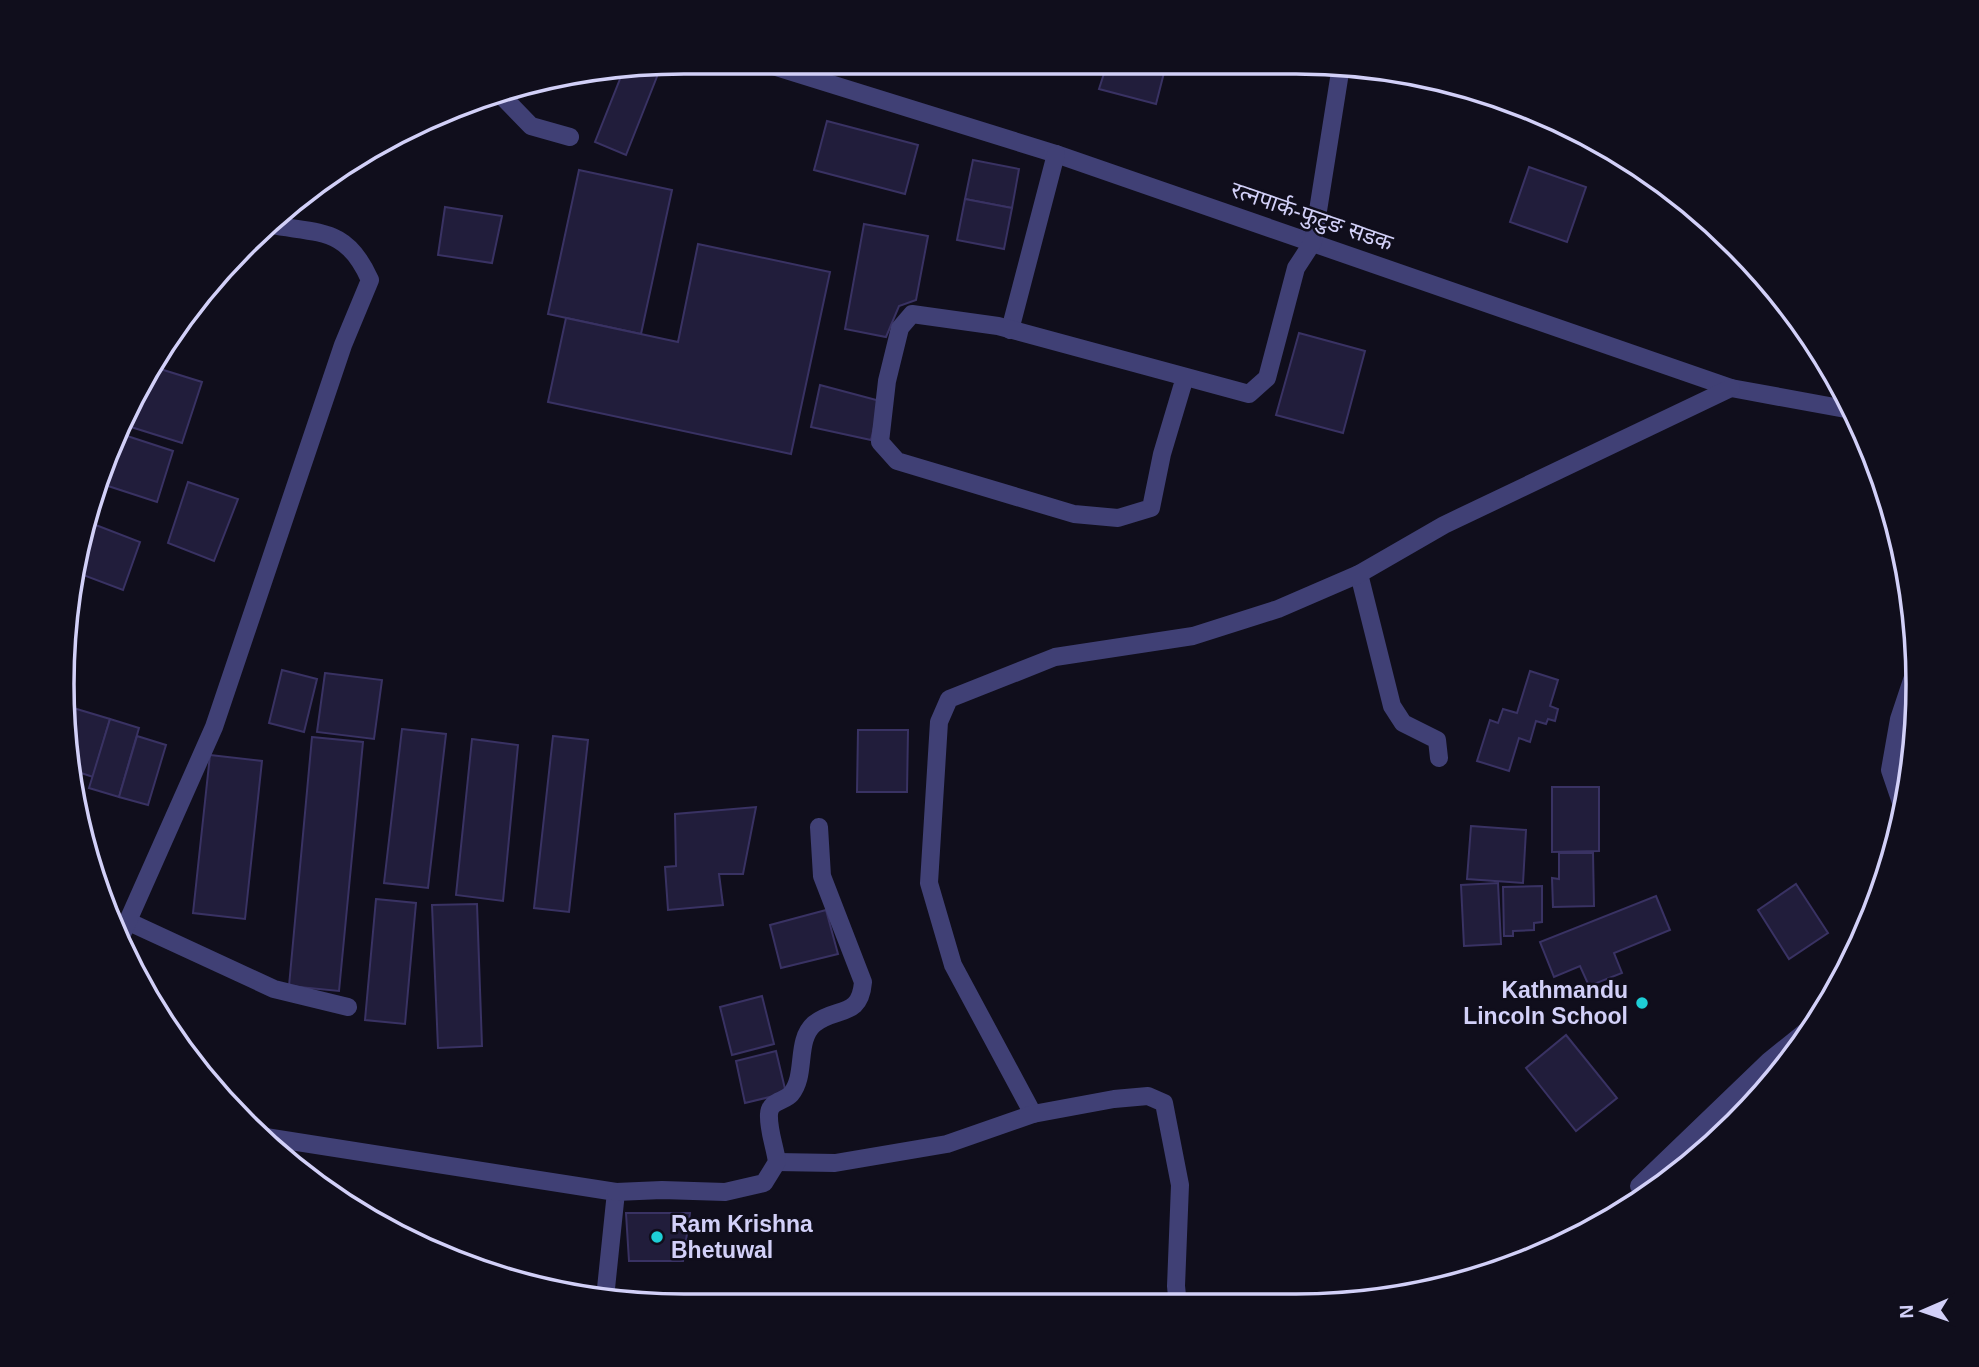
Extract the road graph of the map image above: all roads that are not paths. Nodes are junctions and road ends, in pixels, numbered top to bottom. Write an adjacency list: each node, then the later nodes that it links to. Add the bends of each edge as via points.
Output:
1 (799, 74): 5 (street, रत्नपार्क-फुटुङ सडक)
2 (1339, 75): 7 (street)
3 (506, 100): 4 (street, via 531,126)
4 (570, 137)
5 (1056, 154): 7 (street, रत्नपार्क-फुटुङ सडक); 8 (street)
6 (279, 226): 17 (street, via 336,236 360,257 370,280 343,345 214,727)
7 (1313, 242): 9 (street, via 1296,268 1266,378 1249,394); 10 (street, रत्नपार्क-फुटुङ सडक)
8 (1010, 330): 9 (street); 9 (street, via 912,314 900,328 887,380 880,442 897,461 1074,514 1118,518 1151,508)
9 (1185, 377)
10 (1731, 388): 11 (street, रत्नपार्क-फुटुङ सडक); 12 (street, via 1444,525)
11 (1840, 408)
12 (1359, 574): 14 (street, via 1392,706 1403,723 1437,740); 21 (street, via 1278,609 1193,636 1055,657 949,699 939,722 929,883 953,965)
13 (1905, 701): 15 (street, via 1890,770)
14 (1439, 758)
15 (1896, 788)
16 (819, 827): 23 (street, via 822,876 863,982 854,1007 814,1024 806,1037 794,1089 769,1112)
17 (127, 921): 18 (street); 19 (street, via 274,989)
18 (125, 928)
19 (348, 1007)
20 (1784, 1048): 24 (street)
21 (1033, 1114): 23 (street, via 947,1144 835,1163); 27 (street, via 1148,1096 1164,1103 1180,1185)
22 (278, 1139): 25 (street)
23 (777, 1161): 25 (street, via 765,1183 725,1192)
24 (1639, 1186)
25 (616, 1192): 26 (street)
26 (606, 1288)
27 (1178, 1294)

